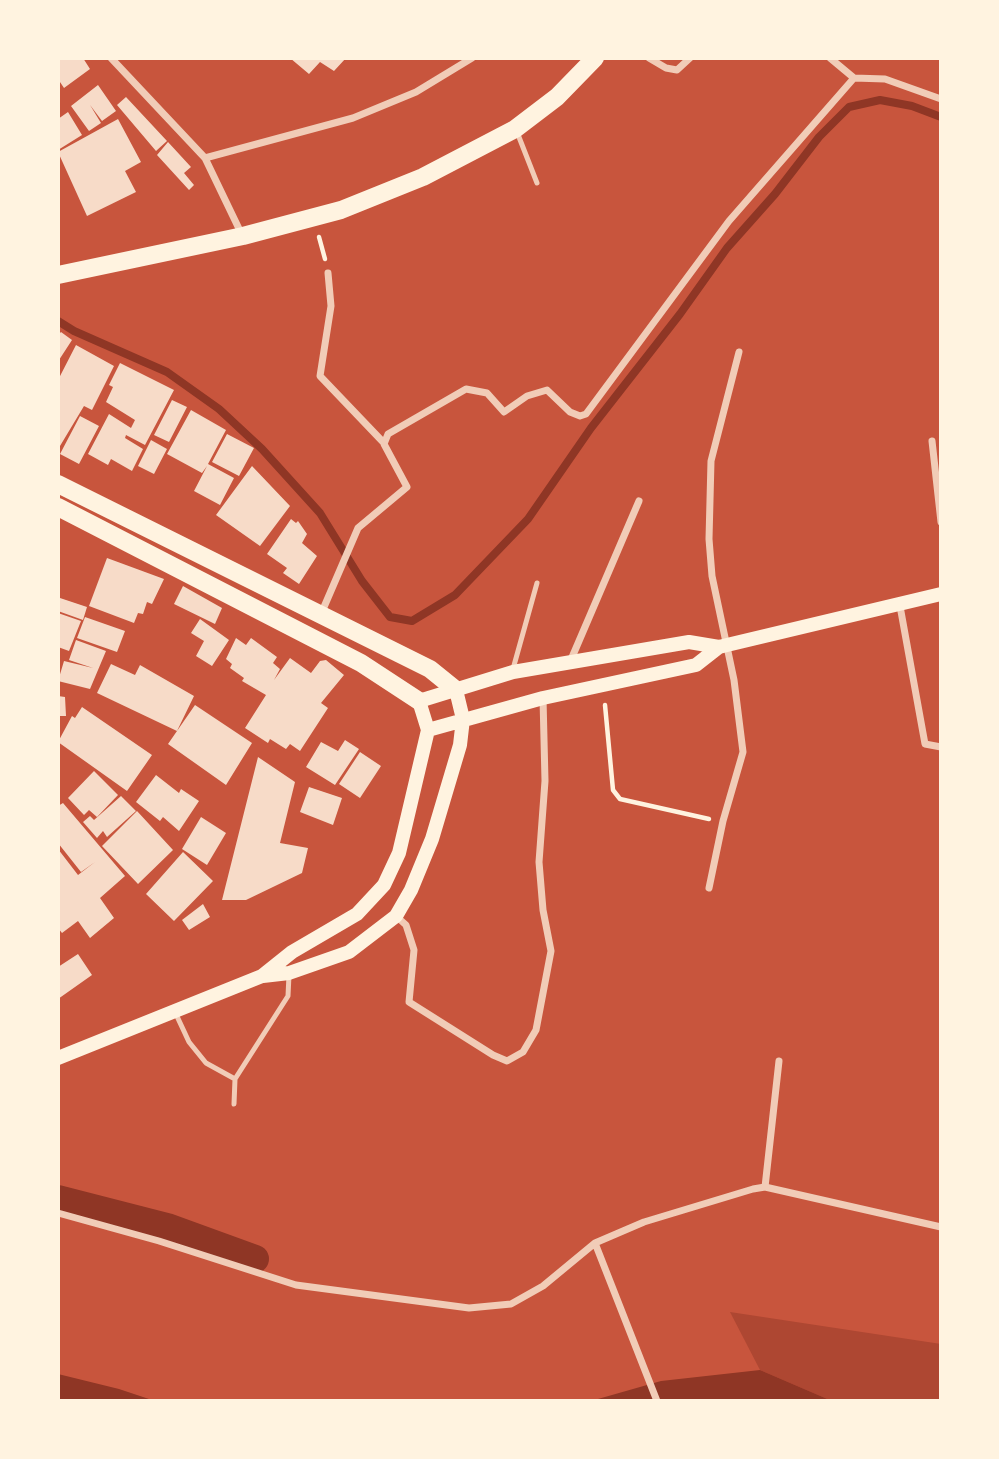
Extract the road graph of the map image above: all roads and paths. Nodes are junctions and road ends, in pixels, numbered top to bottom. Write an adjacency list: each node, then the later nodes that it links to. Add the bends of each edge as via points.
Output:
1 (111, 58): 10 (street)
2 (472, 58): 10 (street, via 416,92 353,118)
3 (594, 58): 9 (main road, via 557,97)
4 (649, 58): 5 (street, via 677,70)
5 (690, 58)
6 (830, 58): 7 (street)
7 (854, 78): 8 (street, via 885,79); 18 (street, via 729,221 586,414 570,412 547,390 527,396 504,412 487,393 466,389 388,434)
8 (941, 99)
9 (515, 129): 11 (lane); 12 (main road, via 423,177)
10 (205, 158): 13 (street)
11 (537, 183)
12 (314, 217): 13 (main road); 14 (path)
13 (243, 236): 15 (main road)
14 (328, 273): 18 (street, via 331,306 320,376)
15 (58, 275)
16 (739, 352): 27 (street, via 711,461 709,496 712,576)
17 (932, 441): 22 (street)
18 (384, 444): 26 (street, via 407,487 358,528)
19 (58, 484): 26 (main road)
20 (639, 501): 28 (street)
21 (58, 507): 33 (main road, via 361,663)
22 (941, 522)
23 (537, 583): 29 (lane)
24 (941, 594): 25 (main road)
25 (900, 606): 27 (main road); 36 (street, via 925,744)
26 (321, 615): 31 (main road, via 430,669)
27 (723, 646): 28 (main road, via 689,642); 30 (main road, via 696,665); 37 (street, via 743,752)
28 (569, 663): 29 (main road)
29 (513, 672): 31 (main road)
30 (603, 684): 32 (main road); 37 (path, via 613,790 620,799)
31 (456, 690): 33 (main road); 34 (main road)
32 (544, 698): 34 (main road); 39 (street, via 545,781 539,862 551,951 536,1030 523,1052 507,1061 493,1055 409,1002 414,950 406,925)
33 (419, 701): 35 (main road)
34 (463, 719): 35 (main road); 39 (main road, via 460,745 432,839)
35 (428, 730): 41 (main road, via 399,853 384,885 357,914 292,952)
36 (941, 747)
37 (723, 821): 38 (street)
38 (709, 888)
39 (396, 916): 40 (main road, via 349,952)
40 (289, 973): 41 (main road); 45 (lane, via 288,996)
41 (262, 976): 42 (main road)
42 (175, 1012): 43 (main road); 45 (lane, via 189,1042 206,1063)
43 (58, 1058)
44 (779, 1061): 47 (street)
45 (235, 1079): 46 (lane)
46 (234, 1104)
47 (765, 1187): 49 (street); 50 (street, via 702,1202)
48 (58, 1213): 50 (street, via 296,1285 469,1308 511,1304 543,1286)
49 (941, 1227)
50 (595, 1243): 51 (street)
51 (657, 1401)

